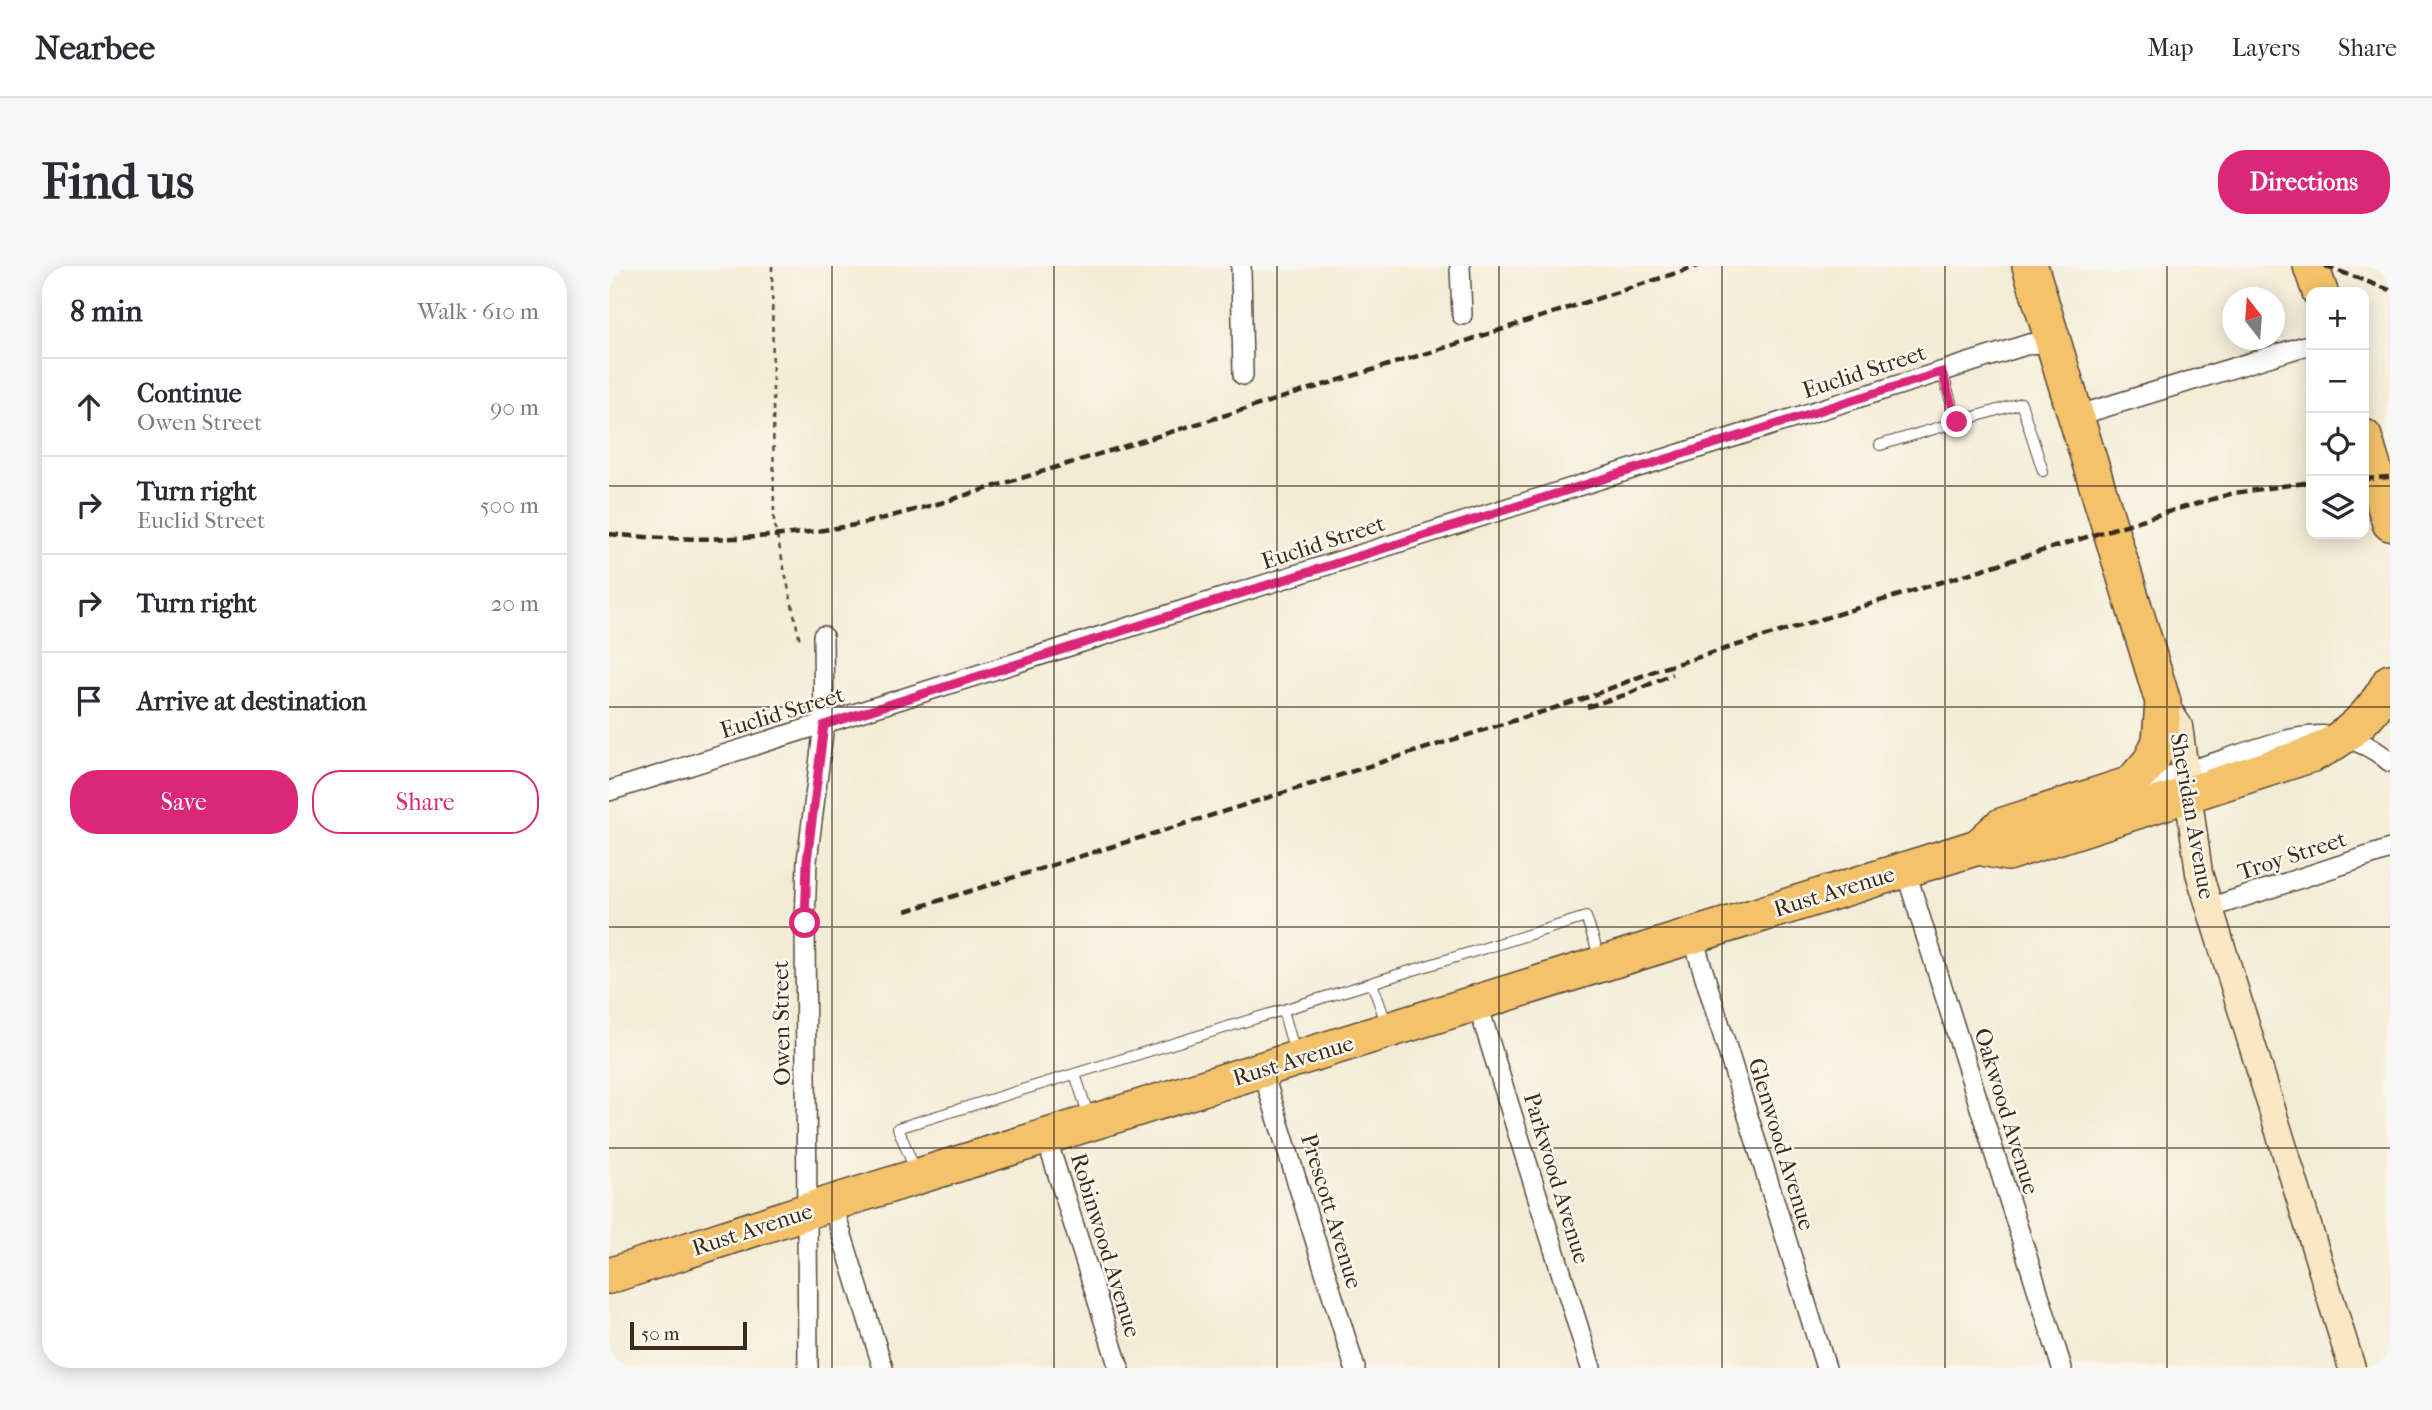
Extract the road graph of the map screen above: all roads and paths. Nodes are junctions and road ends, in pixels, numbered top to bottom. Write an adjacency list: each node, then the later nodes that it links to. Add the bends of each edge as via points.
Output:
1 (772, 266): 19 (path, via 774,522)
2 (1241, 266): 11 (street)
3 (1461, 266): 7 (street)
4 (2030, 266): 8 (highway, Sheridan Avenue)
5 (2311, 266): 6 (highway)
6 (2317, 287)
7 (1462, 315)
8 (2052, 342): 10 (street, Euclid Street); 12 (highway, Sheridan Avenue)
9 (2306, 346): 12 (street)
10 (1942, 372): 13 (lane); 22 (street, Euclid Street)
11 (1243, 376)
12 (2075, 416): 21 (highway, Sheridan Avenue)
13 (1957, 422): 14 (lane); 16 (lane, via 2021,403)
14 (1880, 446)
15 (2369, 454): 17 (highway)
16 (2043, 471)
17 (2390, 523)
18 (823, 636): 22 (street, Owen Street)
19 (800, 641)
20 (2390, 682): 23 (highway, Rust Avenue, via 2374,709)
21 (2163, 702): 25 (street, Sheridan Avenue, via 2179,726); 26 (highway, via 2160,741)
22 (824, 725): 27 (street, Euclid Street); 44 (street, Owen Street, via 807,861 805,923)
23 (2344, 738): 24 (street, via 2360,742); 25 (highway, Rust Avenue, via 2298,760)
24 (2390, 762)
25 (2187, 784): 26 (street, Rust Avenue); 28 (highway, Rust Avenue, via 2007,853); 31 (street, Sheridan Avenue, via 2194,847)
26 (2131, 785): 28 (highway, Rust Avenue, via 2001,826)
27 (609, 791)
28 (1978, 847): 30 (highway, Rust Avenue)
29 (2390, 849): 31 (street, Troy Street)
30 (1905, 869): 32 (highway, Rust Avenue); 52 (street, Oakwood Avenue)
31 (2209, 908): 53 (street, Sheridan Avenue)
32 (1692, 936): 33 (highway, Rust Avenue); 51 (street, Glenwood Avenue)
33 (1602, 964): 34 (lane, via 1586,917); 35 (highway, Rust Avenue)
34 (1372, 983): 36 (lane); 37 (lane)
35 (1477, 1002): 37 (highway, Rust Avenue); 50 (street, Parkwood Avenue)
36 (1283, 1010): 38 (lane); 40 (lane)
37 (1389, 1030): 38 (highway, Rust Avenue)
38 (1296, 1058): 39 (highway, Rust Avenue)
39 (1262, 1069): 41 (highway, Rust Avenue); 49 (street, Prescott Avenue)
40 (1075, 1074): 41 (lane); 43 (lane, via 898,1128)
41 (1091, 1123): 42 (highway, Rust Avenue)
42 (1047, 1136): 43 (highway, Rust Avenue); 48 (street, Robinwood Avenue)
43 (917, 1177): 44 (highway, Rust Avenue)
44 (819, 1207): 45 (highway, Rust Avenue); 46 (street, Owen Street); 47 (street)
45 (609, 1276)
46 (808, 1368)
47 (883, 1368)
48 (1119, 1368)
49 (1355, 1368)
50 (1591, 1368)
51 (1826, 1368)
52 (2062, 1368)
53 (2352, 1368)

